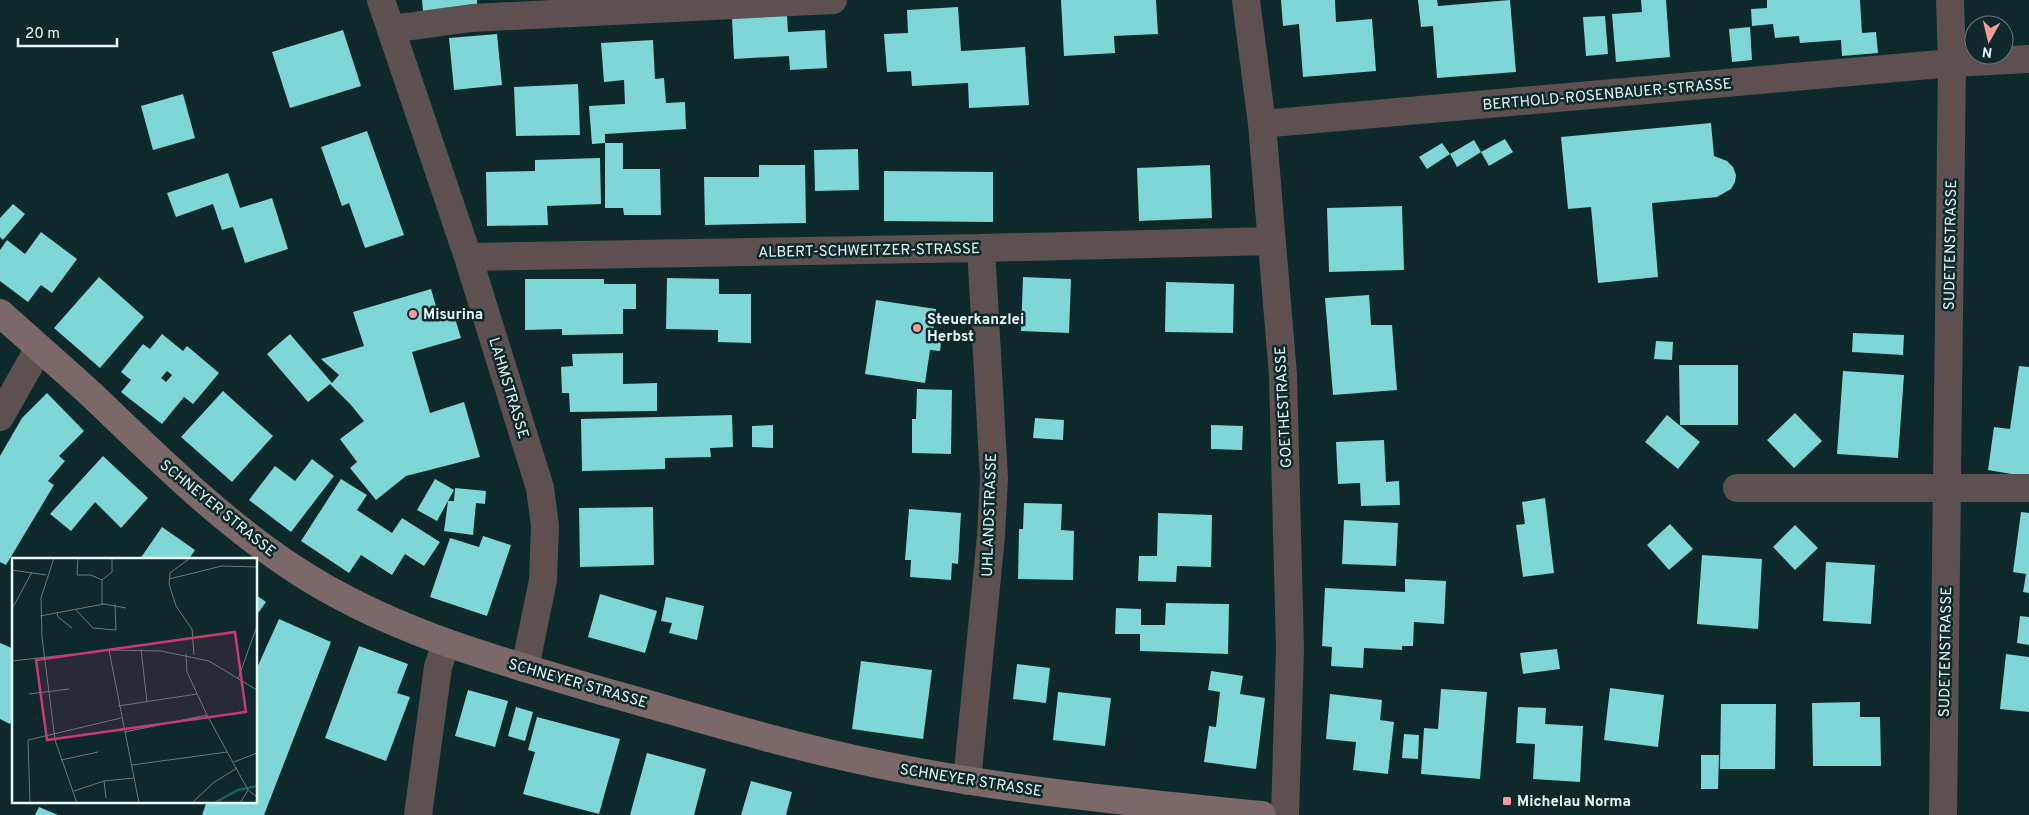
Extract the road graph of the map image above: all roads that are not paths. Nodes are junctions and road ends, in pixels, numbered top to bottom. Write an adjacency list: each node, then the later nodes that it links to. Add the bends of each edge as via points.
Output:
1 (381, 0): 5 (street, LAHMSTRASSE)
2 (833, 0): 5 (street, via 472,18)
3 (1246, 0): 8 (street, GOETHESTRASSE)
4 (1950, 0): 7 (street, SUDETENSTRASSE)
5 (391, 29): 11 (street, LAHMSTRASSE)
6 (2029, 59): 7 (street, BERTHOLD-ROSENBAUER-STRASSE)
7 (1952, 63): 8 (street, BERTHOLD-ROSENBAUER-STRASSE); 17 (street, SUDETENSTRASSE)
8 (1262, 124): 9 (street, GOETHESTRASSE)
9 (1271, 241): 10 (street, ALBERT-SCHWEITZER-STRASSE); 23 (street, GOETHESTRASSE, via 1283,375 1288,542 1290,649)
10 (981, 248): 11 (street, ALBERT-SCHWEITZER-STRASSE); 20 (street, UHLANDSTRASSE, via 994,478)
11 (468, 257): 19 (street, LAHMSTRASSE, via 540,488 543,507 544,580)
12 (0, 313): 13 (street, SCHNEYER STRASSE)
13 (39, 348): 14 (street); 18 (street, SCHNEYER STRASSE, via 174,473 280,559 372,612)
14 (0, 418)
15 (1737, 488): 17 (street)
16 (2029, 488): 17 (street)
17 (1948, 489): 24 (street, SUDETENSTRASSE)
18 (446, 643): 19 (street, SCHNEYER STRASSE); 21 (street, via 438,667)
19 (525, 668): 20 (street, SCHNEYER STRASSE, via 761,736 872,763)
20 (967, 780): 22 (street, SCHNEYER STRASSE, via 1066,795)
21 (418, 815)
22 (1262, 815)
23 (1285, 815)
24 (1943, 815)

